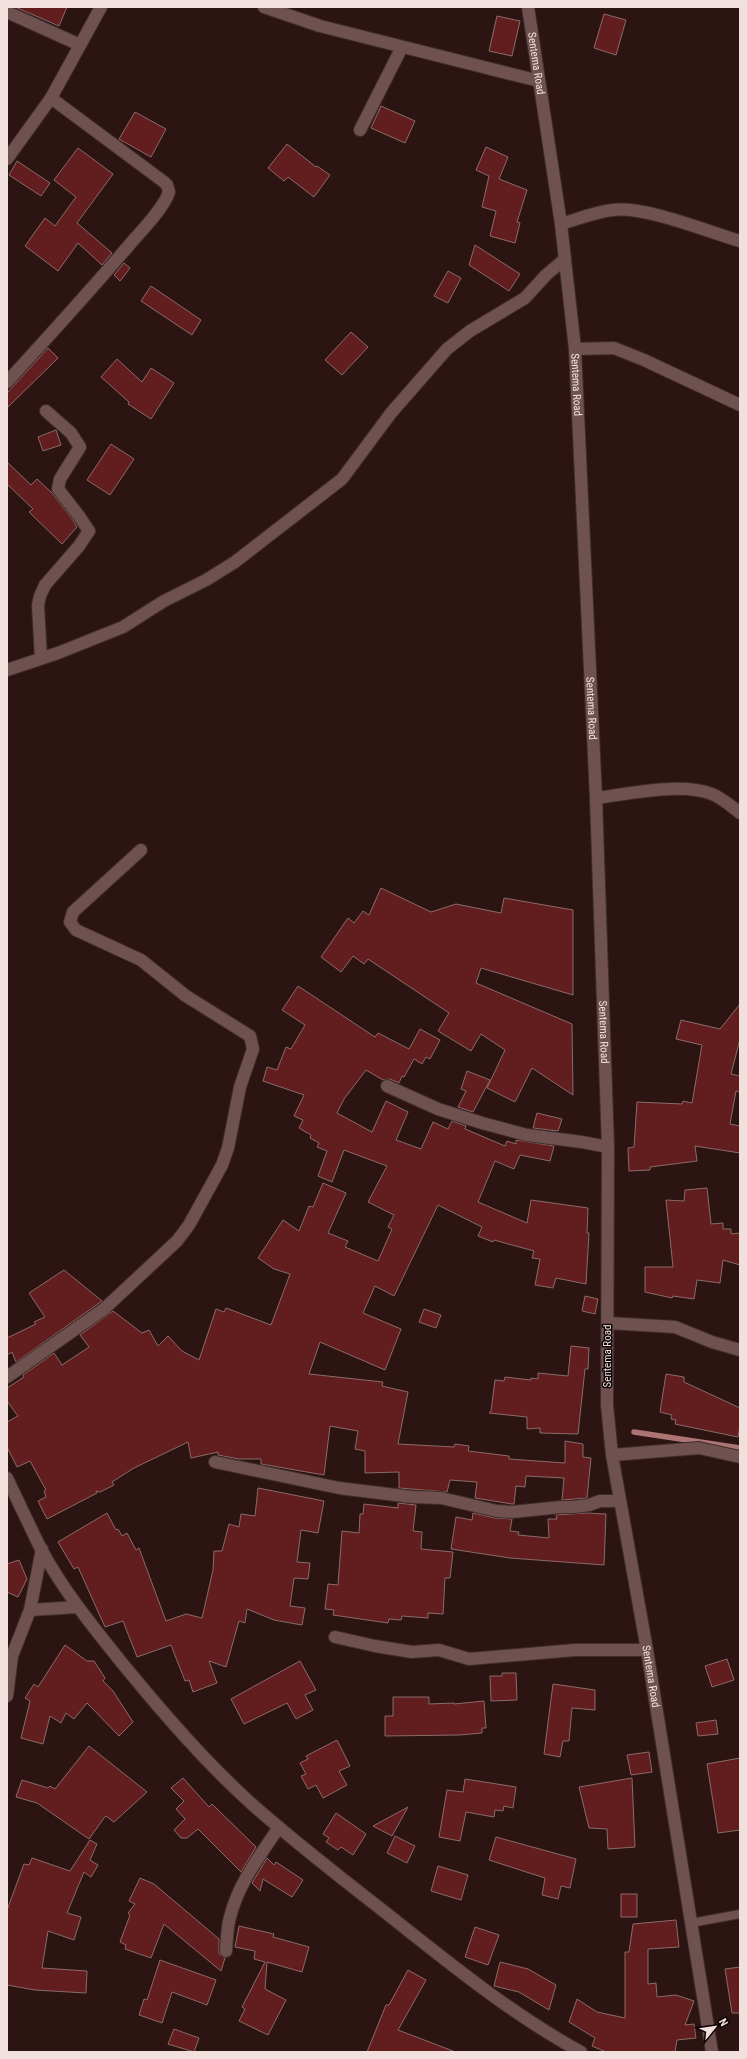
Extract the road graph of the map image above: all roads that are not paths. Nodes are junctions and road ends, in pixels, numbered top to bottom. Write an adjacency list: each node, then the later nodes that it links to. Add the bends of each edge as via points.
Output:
1 (101, 7): 5 (street)
2 (264, 7): 6 (street, via 320,26)
3 (528, 7): 7 (street, Sentema Road)
4 (7, 12): 5 (street)
5 (80, 45): 8 (street)
6 (402, 47): 7 (street); 9 (street)
7 (539, 81): 11 (street, Sentema Road)
8 (51, 98): 10 (street); 15 (street, via 164,182 168,192 144,227 75,309)
9 (360, 130)
10 (7, 159)
11 (561, 224): 12 (street, via 611,210 628,210 666,218); 13 (street, Sentema Road)
12 (740, 242)
13 (565, 258): 14 (street, Sentema Road); 18 (street, via 525,298 475,328 447,349 391,413 342,479 235,562 164,601 124,627)
14 (576, 349): 16 (street, via 614,348); 20 (street, Sentema Road)
15 (7, 382)
16 (740, 405)
17 (46, 411): 18 (street, via 71,433 80,447 60,479 58,489 89,531 45,585 40,596 38,605)
18 (41, 658): 19 (street)
19 (7, 670)
20 (596, 798): 21 (street, via 656,789 692,789 712,794); 24 (street, Sentema Road)
21 (740, 813)
22 (141, 850): 27 (street, via 73,912 70,922 76,930 141,960 186,996 250,1036 253,1049 240,1087 228,1148 203,1202 177,1241 104,1309)
23 (387, 1086): 24 (street, via 438,1109 482,1123 527,1135)
24 (608, 1147): 25 (street, Sentema Road)
25 (608, 1323): 26 (street, via 675,1327); 28 (street, Sentema Road, via 607,1405)
26 (740, 1350)
27 (7, 1377)
28 (612, 1455): 29 (street, via 699,1448); 32 (street, Sentema Road)
29 (740, 1457)
30 (215, 1462): 32 (street, via 339,1488 441,1498 505,1512)
31 (7, 1478): 33 (street)
32 (620, 1501): 37 (street, Sentema Road)
33 (42, 1549): 34 (street); 35 (street)
34 (78, 1607): 35 (street); 39 (street, via 171,1722 219,1772)
35 (30, 1610): 38 (street, via 12,1656)
36 (336, 1637): 37 (street, via 412,1652 439,1650 469,1659 574,1650)
37 (647, 1650): 41 (street, Sentema Road)
38 (7, 1696)
39 (279, 1827): 42 (street, via 247,1874 240,1889 230,1918); 43 (street, via 472,1980 562,2042)
40 (740, 1914): 41 (lane)
41 (691, 1923): 44 (street, Sentema Road)
42 (226, 1951)
43 (581, 2052)
44 (712, 2052)

